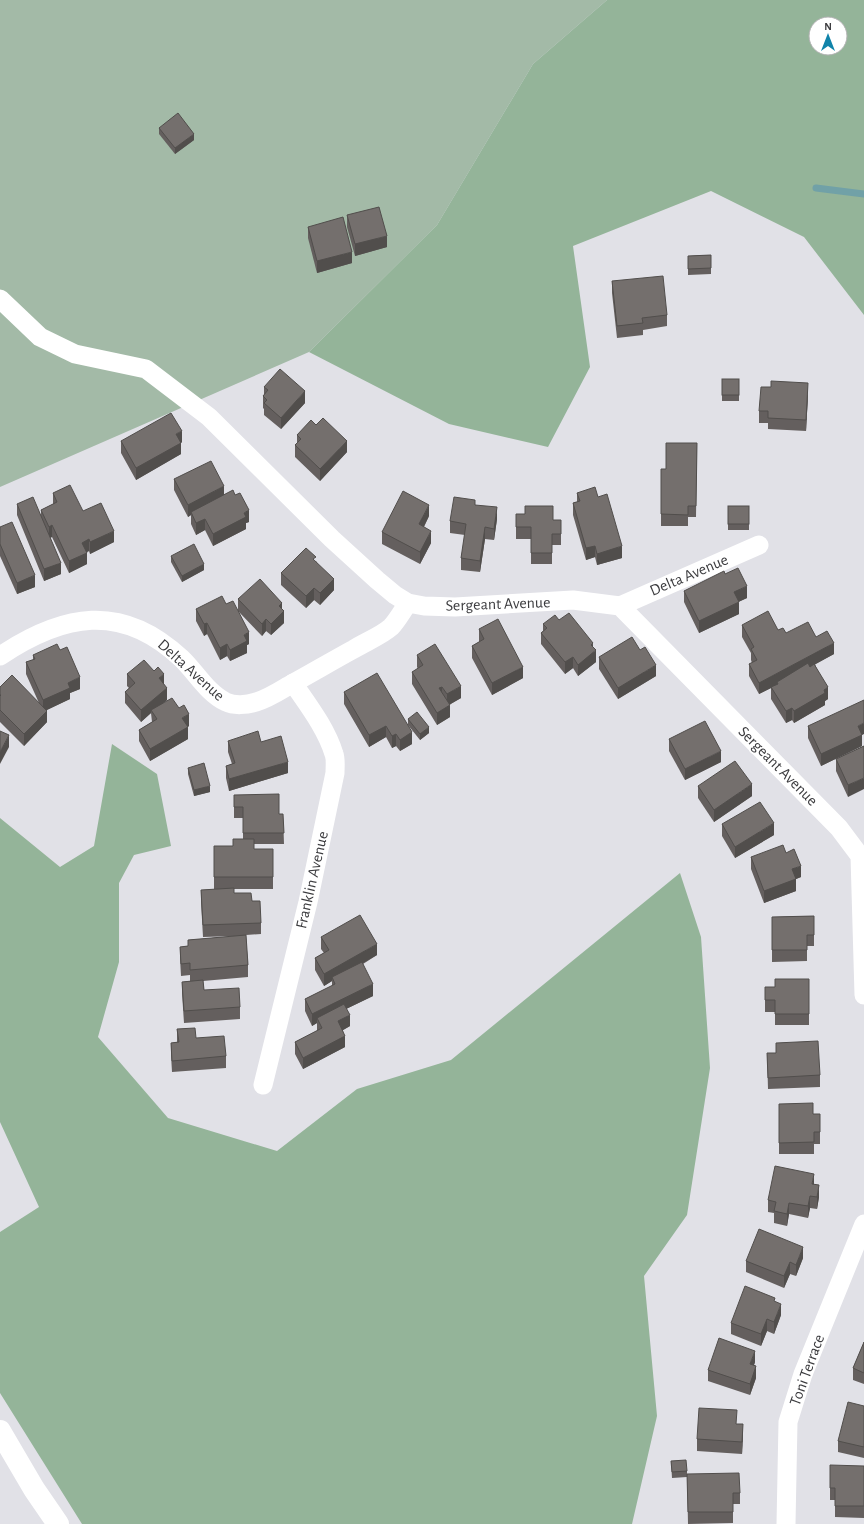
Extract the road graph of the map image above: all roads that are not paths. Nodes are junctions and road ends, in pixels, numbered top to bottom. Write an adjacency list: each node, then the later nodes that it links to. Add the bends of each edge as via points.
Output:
1 (0, 298): 3 (street, Sergeant Avenue, via 40,337 75,354 146,369 209,416 332,539 376,580)
2 (759, 545): 4 (street, Delta Avenue)
3 (408, 603): 4 (street, Sergeant Avenue, via 455,607 573,600); 6 (street, Delta Avenue, via 391,627)
4 (620, 606): 7 (street, Sergeant Avenue, via 839,828)
5 (0, 656): 6 (street, Delta Avenue, via 47,629 66,623 102,620 128,625 149,634 177,654 213,693 227,702 255,702)
6 (293, 683): 9 (street, Franklin Avenue, via 328,739 335,755 335,773 309,895)
7 (862, 855): 8 (street, Sergeant Avenue)
8 (864, 995)
9 (263, 1085)
10 (864, 1224): 13 (street, Toni Terrace, via 804,1374 788,1422)
11 (0, 1431): 12 (street)
12 (58, 1524)
13 (786, 1524)

